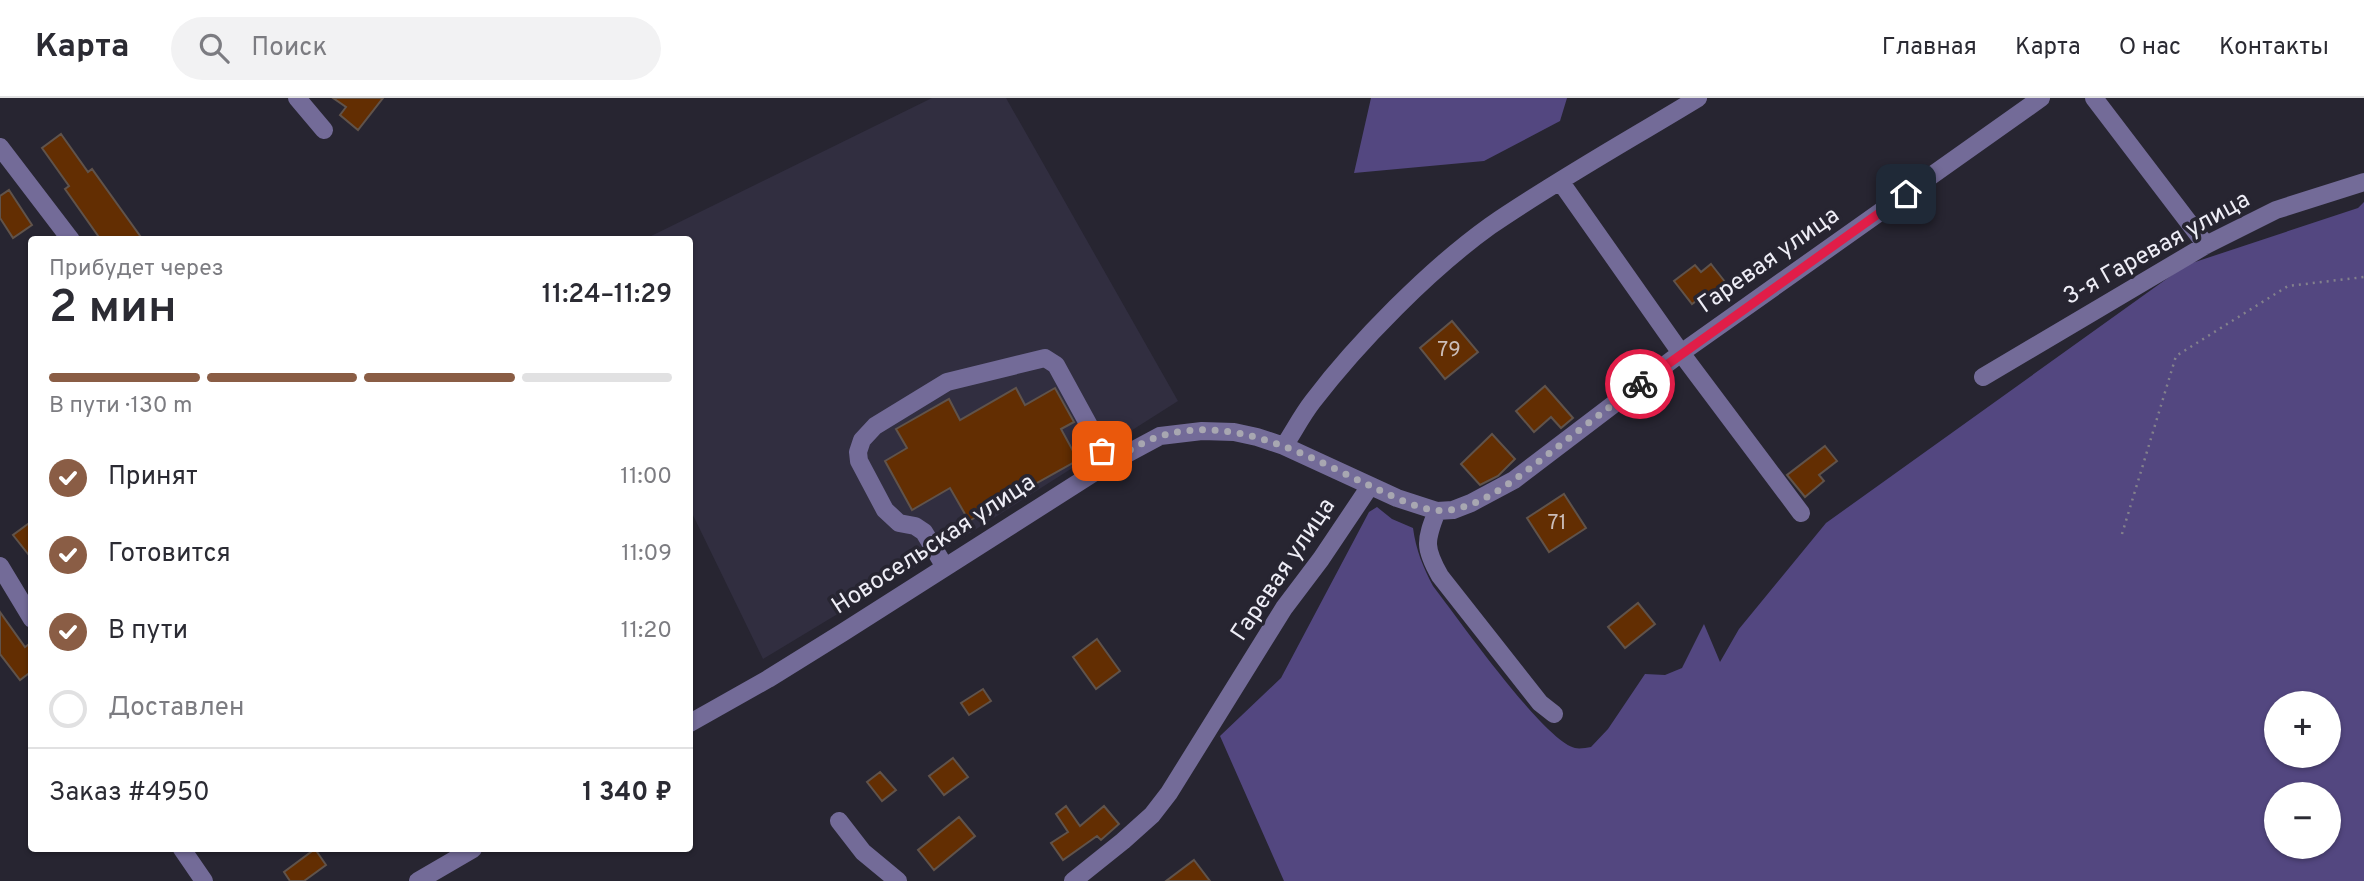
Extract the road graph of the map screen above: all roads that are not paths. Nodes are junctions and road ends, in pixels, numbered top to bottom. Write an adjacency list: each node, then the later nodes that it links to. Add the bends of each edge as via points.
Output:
1 (297, 98): 5 (street)
2 (1698, 98): 7 (street)
3 (2041, 98): 11 (street, Гаревая улица)
4 (2094, 98): 10 (street)
5 (324, 130)
6 (0, 147): 9 (street)
7 (1560, 181): 11 (street); 13 (street, via 1489,228 1432,275 1312,402)
8 (2364, 182): 10 (street, 3-я Гаревая улица, via 2276,210)
9 (68, 236)
10 (2206, 245): 12 (street, 3-я Гаревая улица)
11 (1681, 354): 16 (street, Гаревая улица, via 1514,480 1471,503); 17 (street)
12 (1983, 377)
13 (1284, 446): 14 (street, Новосельская улица, via 1234,432 1182,432 1160,436); 15 (street, Новосельская улица)
14 (1109, 462): 18 (street, Новосельская улица); 18 (street, via 1056,365 1045,358 947,382 875,426 858,452 865,474 891,518 924,531)
15 (1370, 486): 16 (street, Гаревая улица); 29 (street, Гаревая улица, via 1284,608 1169,793 1133,833)
16 (1437, 511): 21 (street, via 1427,535 1430,560 1540,703)
17 (1801, 513)
18 (945, 567): 22 (street, Новосельская улица)
19 (3, 577): 20 (street)
20 (28, 608)
21 (1554, 714)
22 (693, 721)
23 (838, 821): 28 (street, via 863,852)
24 (184, 852): 26 (street)
25 (468, 852): 27 (street)
26 (204, 881)
27 (418, 881)
28 (898, 881)
29 (1073, 881)

